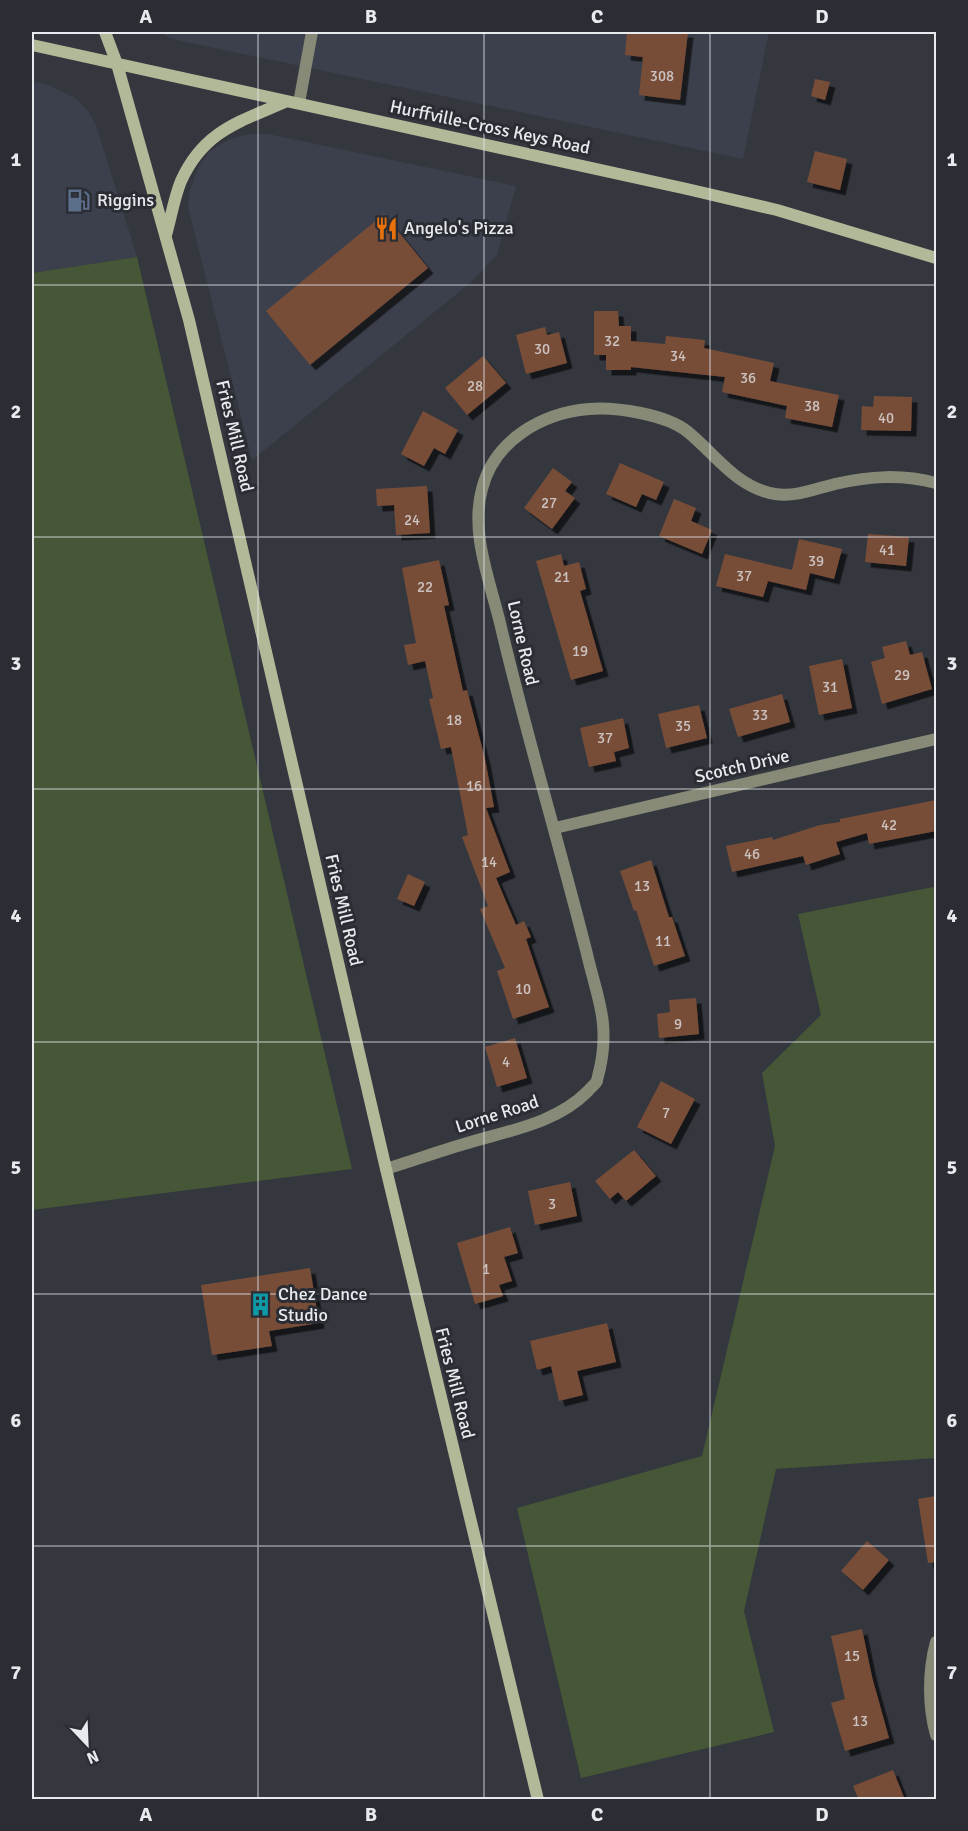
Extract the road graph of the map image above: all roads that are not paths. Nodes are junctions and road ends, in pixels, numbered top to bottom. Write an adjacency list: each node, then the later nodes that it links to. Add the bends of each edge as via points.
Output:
1 (105, 32): 4 (main road, Fries Mill Road)
2 (312, 35): 5 (street)
3 (32, 45): 4 (main road, Hurffville-Cross Keys Road)
4 (117, 64): 5 (main road, Hurffville-Cross Keys Road); 6 (main road, Fries Mill Road)
5 (293, 102): 6 (main road, via 226,128 204,144 181,182); 7 (main road, Hurffville-Cross Keys Road, via 777,210)
6 (166, 236): 11 (main road, Fries Mill Road, via 189,320)
7 (936, 258)
8 (936, 483): 10 (street, Lorne Road, via 901,476 838,484 805,493 777,494 751,488 685,429 626,411 589,409 554,416 507,444 492,462 481,491 478,531 517,699)
9 (936, 739): 10 (street, Scotch Drive)
10 (555, 828): 11 (street, Lorne Road, via 604,1017 597,1081 577,1102 542,1121)
11 (386, 1169): 14 (main road, Fries Mill Road)
12 (936, 1642): 13 (street, via 931,1696)
13 (936, 1735)
14 (538, 1800)

